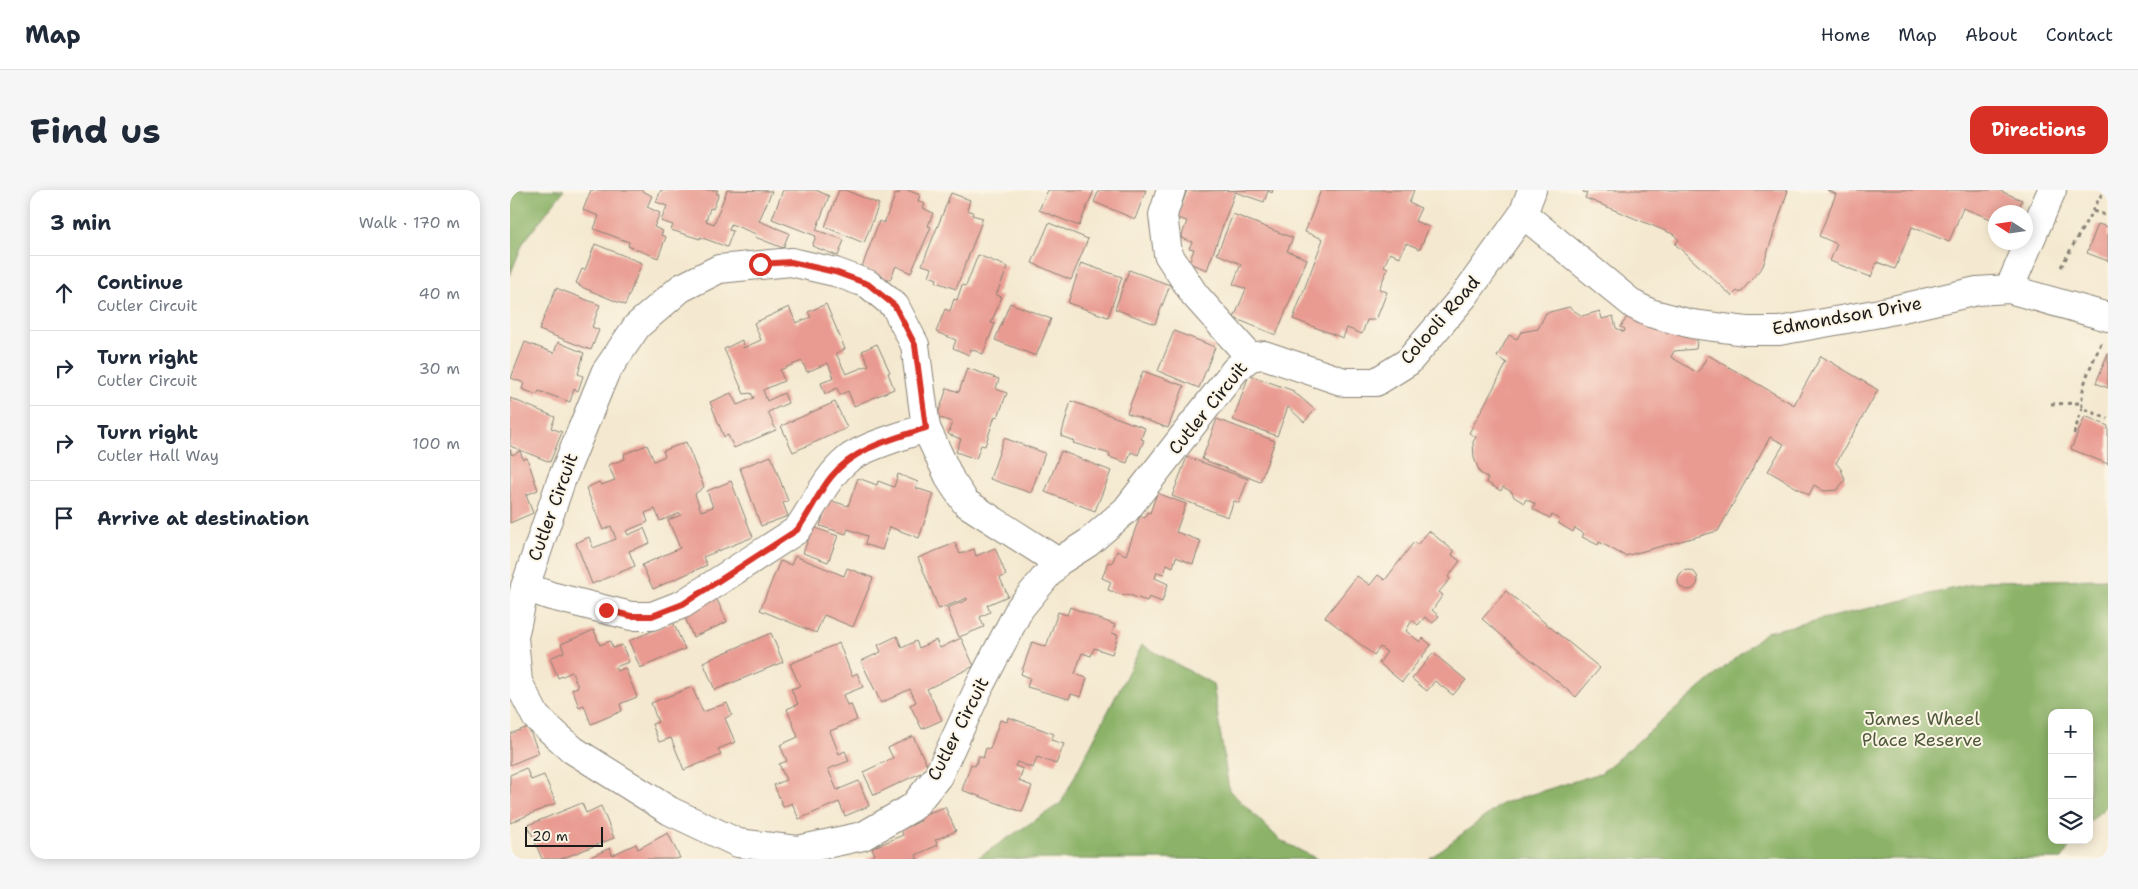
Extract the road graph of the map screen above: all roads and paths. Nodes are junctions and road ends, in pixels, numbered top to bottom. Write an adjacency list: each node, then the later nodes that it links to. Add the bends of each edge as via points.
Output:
1 (1171, 190): 11 (street, via 1163,215 1168,254 1194,294)
2 (2052, 190): 8 (street)
3 (2104, 190): 5 (path)
4 (1527, 202): 8 (street, Edmondson Drive, via 1634,304 1650,314 1692,324 1746,332 1779,331 1880,313 1977,290); 11 (street, Colooli Road, via 1464,296 1408,362 1376,382 1344,382 1264,355)
5 (2093, 211): 6 (path); 7 (path)
6 (2108, 216)
7 (2061, 267)
8 (2009, 289): 9 (street, Edmondson Drive)
9 (2108, 317)
10 (2108, 345): 12 (path, via 2101,342 2081,391)
11 (1250, 356): 18 (street, Cutler Circuit, via 1235,370 1126,510 1088,543)
12 (2082, 403): 13 (path); 14 (path)
13 (2051, 404)
14 (2082, 408): 15 (path); 17 (path)
15 (2108, 419)
16 (926, 428): 18 (street, Cutler Circuit, via 951,481 966,503); 19 (street, via 887,440 848,459 830,478 797,530 683,604 652,616 631,616); 19 (street, Cutler Circuit, via 915,345 895,306 868,284 791,262 719,269 681,288 637,326 605,372 561,481)
17 (2074, 434)
18 (1058, 562): 19 (street, Cutler Circuit, via 1020,608 938,776 912,807 863,836 798,850 738,842 670,812 573,750 536,718 518,682 514,637)
19 (525, 587)

